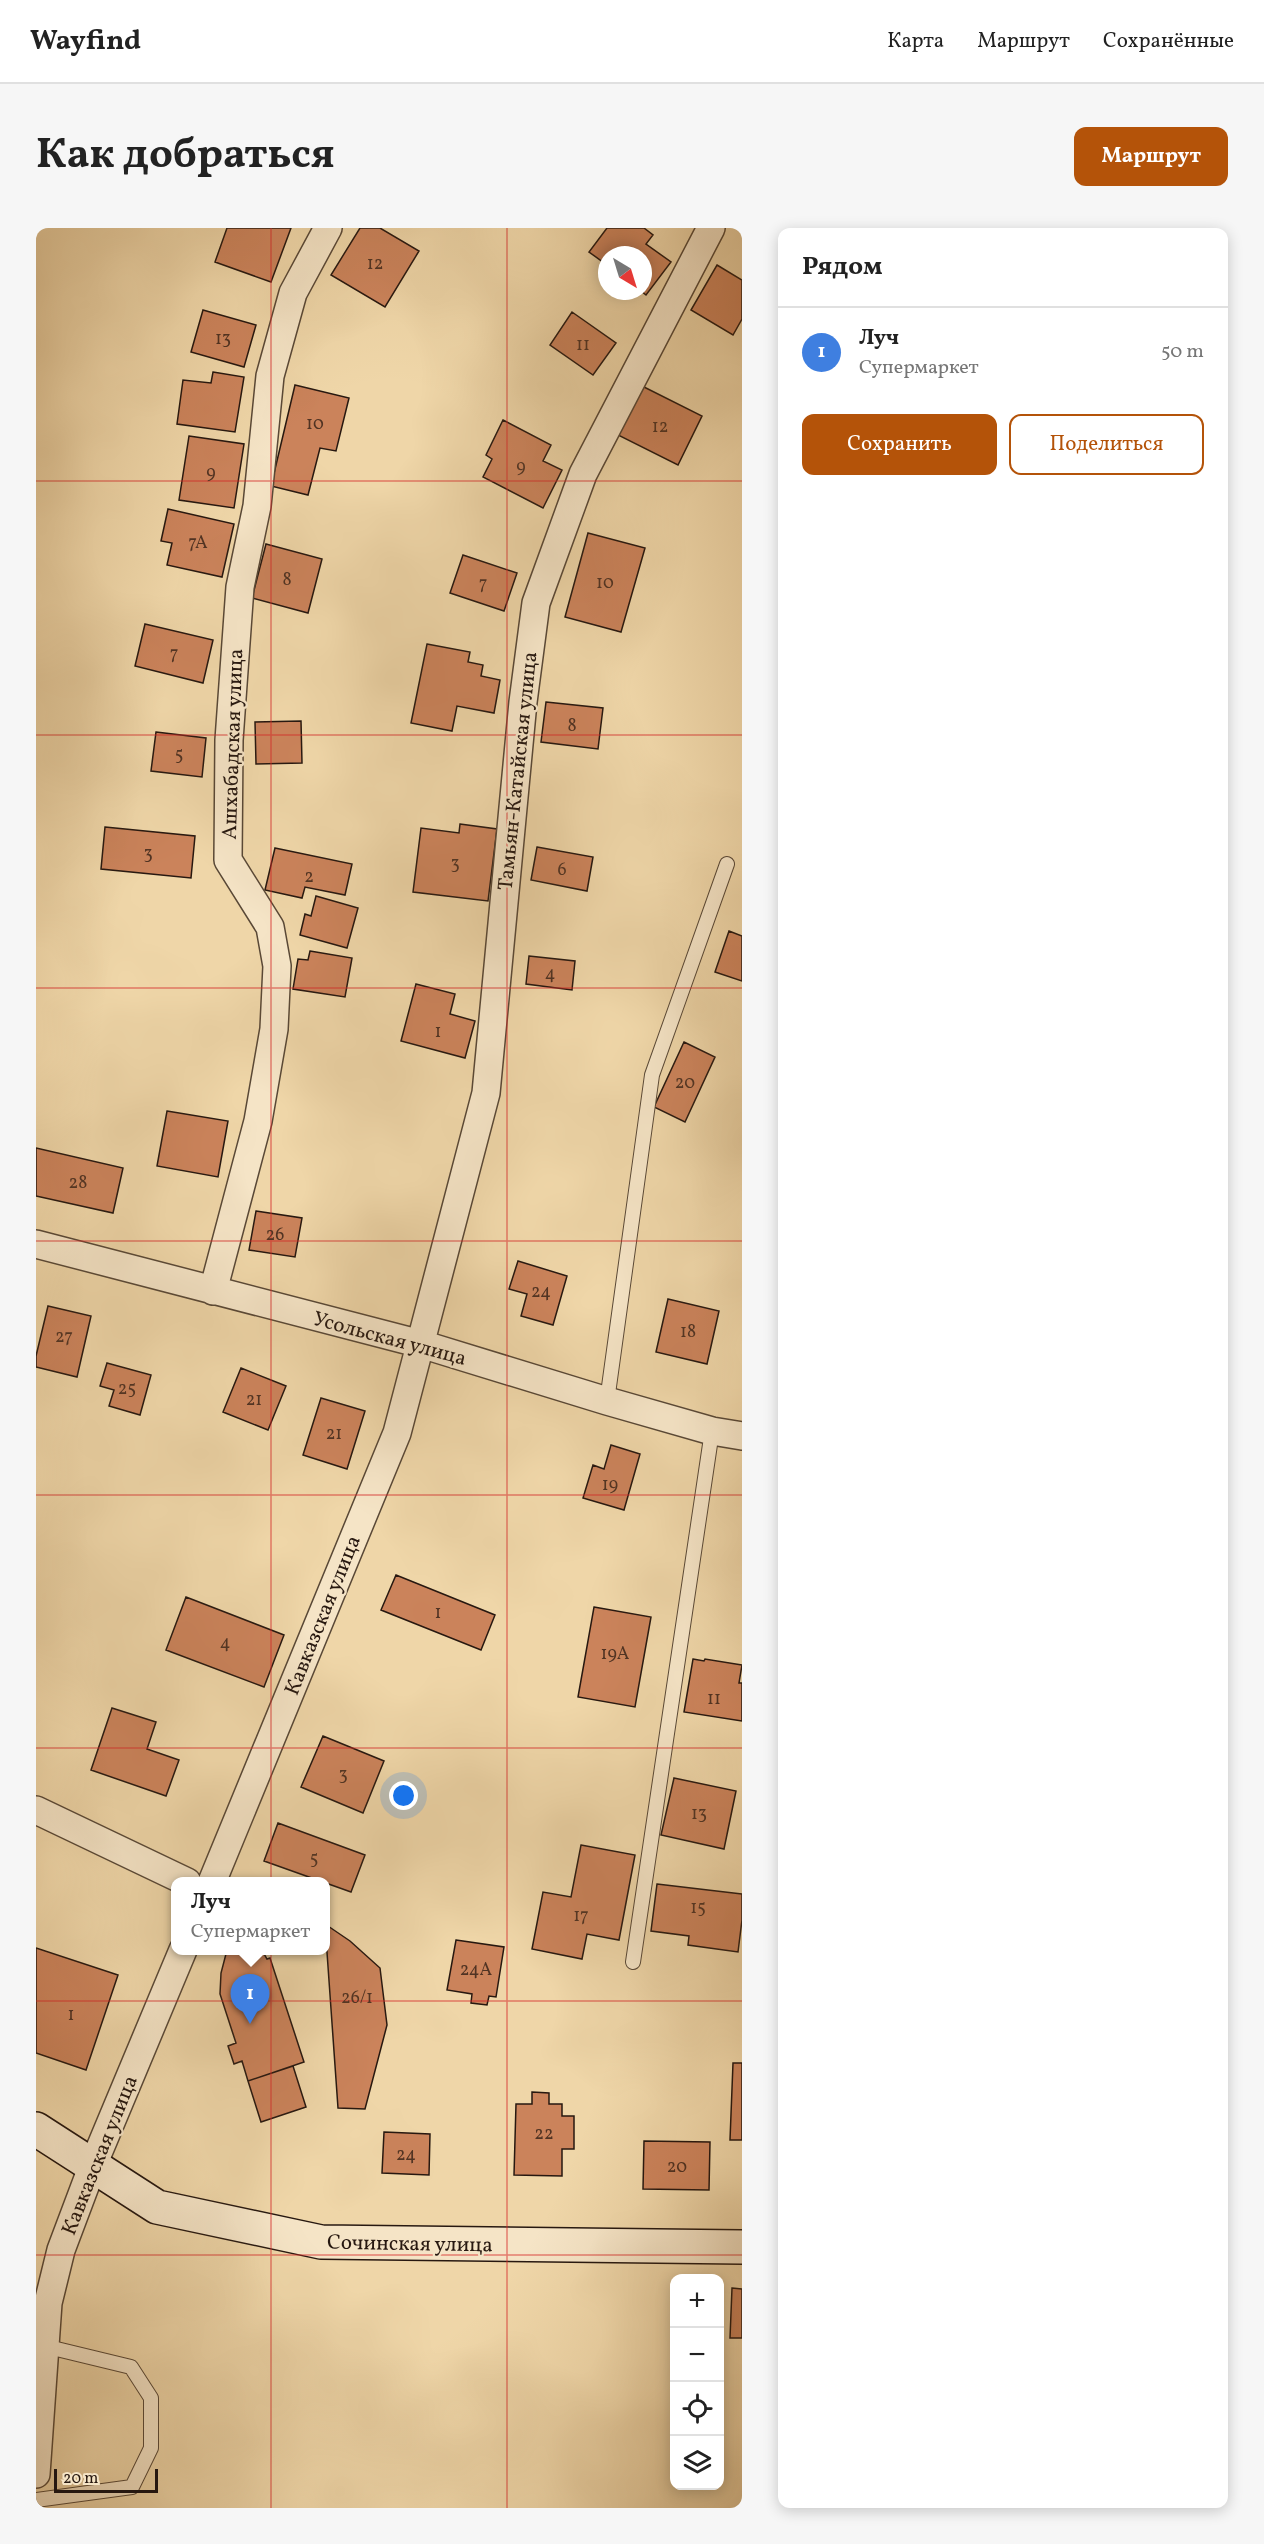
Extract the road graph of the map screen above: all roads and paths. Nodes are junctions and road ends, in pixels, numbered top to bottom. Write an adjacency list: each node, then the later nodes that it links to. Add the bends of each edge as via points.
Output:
1 (328, 228): 5 (street, Ашхабадская улица, via 293,293 270,376 257,506 240,587 229,740 228,860 270,927 278,966 274,1029 258,1121)
2 (711, 228): 6 (street, Тамьян-Катайская улица, via 583,474 536,603 486,1093)
3 (727, 864): 7 (lane, via 652,1075)
4 (36, 1244): 5 (street, Усольская улица)
5 (213, 1291): 6 (street, Усольская улица)
6 (422, 1344): 7 (street, Усольская улица); 12 (street, Кавказская улица, via 397,1433)
7 (607, 1401): 8 (street, Усольская улица)
8 (712, 1431): 9 (street, Усольская улица); 14 (lane)
9 (742, 1436)
10 (36, 1810): 11 (street)
11 (178, 1877)
12 (214, 1877)
13 (181, 1955): 16 (street, Кавказская улица)
14 (633, 1962)
15 (36, 2129): 16 (main road, Сочинская улица)
16 (93, 2165): 17 (main road, Сочинская улица, via 157,2207 321,2242); 18 (street, Кавказская улица, via 61,2250)
17 (742, 2247)
18 (40, 2345): 19 (street, Кавказская улица); 20 (lane, via 131,2367 151,2398 151,2448 132,2487)
19 (36, 2474)
20 (36, 2500)

